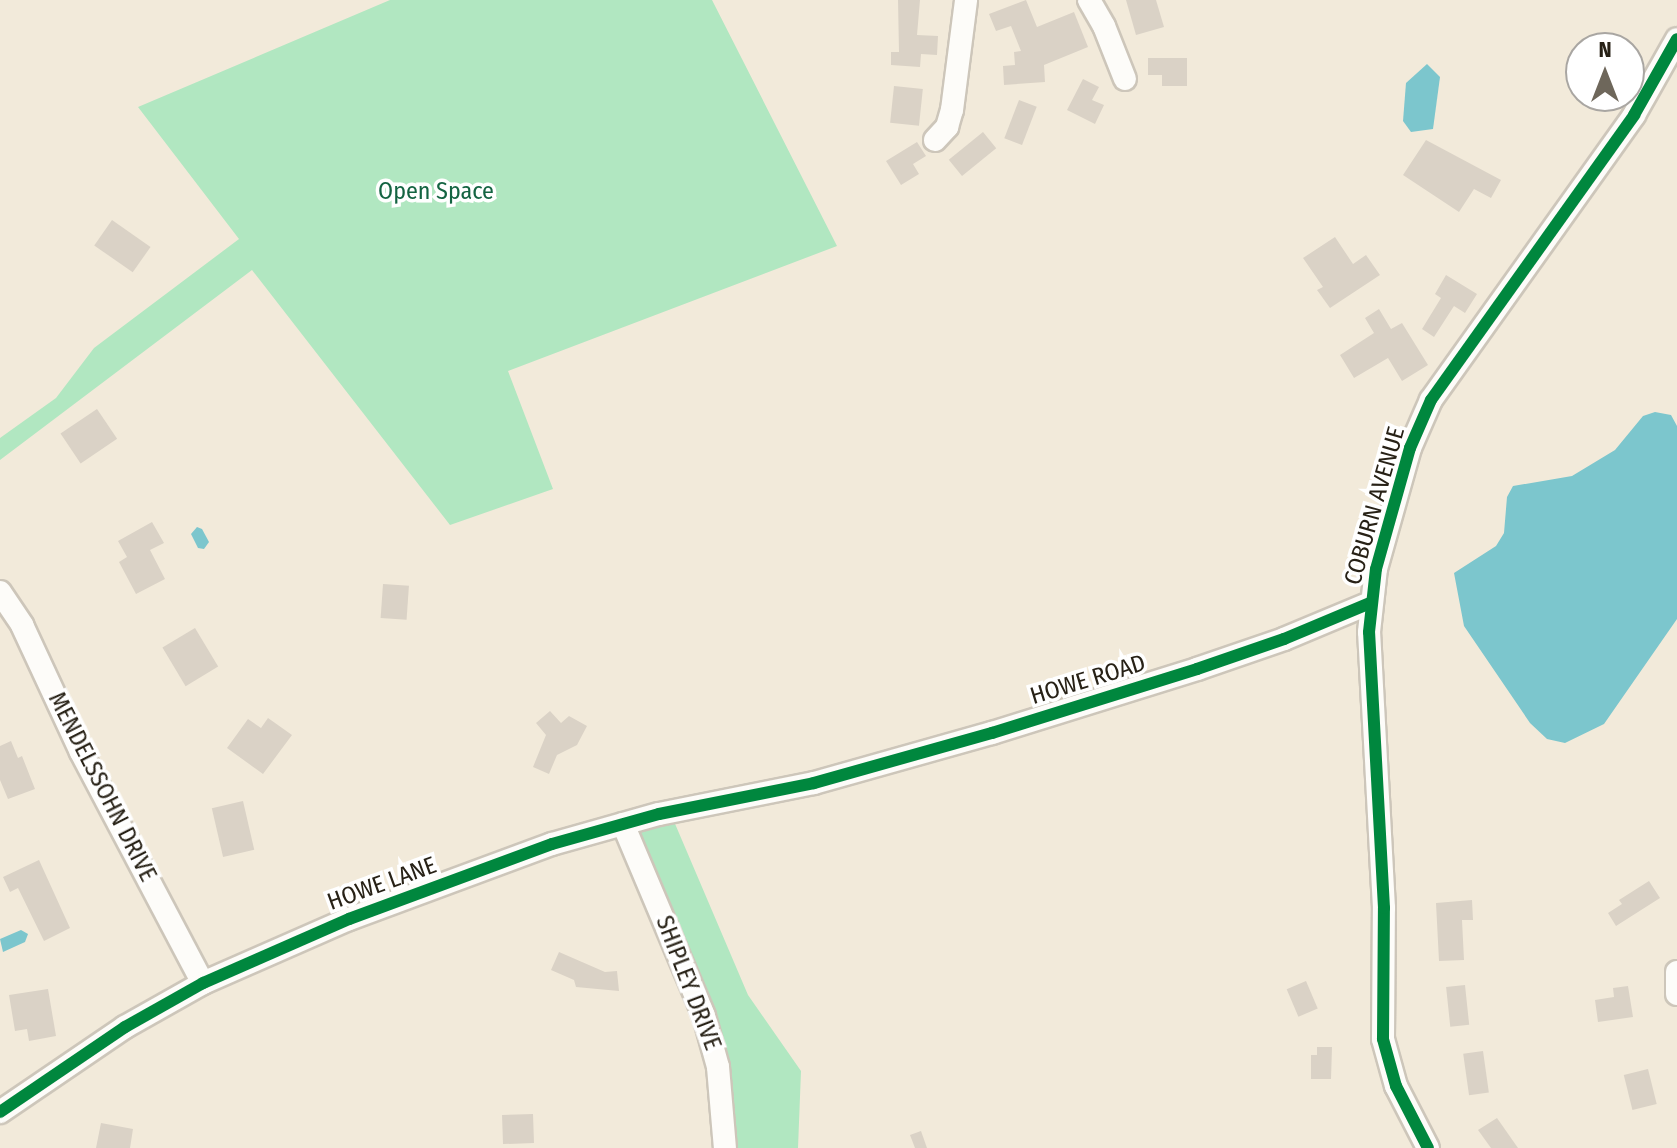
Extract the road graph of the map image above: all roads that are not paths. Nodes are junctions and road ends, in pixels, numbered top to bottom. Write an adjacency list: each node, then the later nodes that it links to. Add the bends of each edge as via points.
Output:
1 (966, 0): 5 (street, via 952,110 947,127)
2 (1089, 0): 4 (street)
3 (1677, 39): 7 (street, COBURN AVENUE, via 1634,115 1431,400 1410,448)
4 (1125, 79)
5 (935, 140)
6 (0, 592): 11 (street, MENDELSSOHN DRIVE, via 22,625 81,752)
7 (1370, 603): 8 (street, HOWE ROAD, via 1197,669); 15 (street, COBURN AVENUE, via 1384,908 1383,1039 1396,1086)
8 (814, 783): 9 (street, HOWE LANE)
9 (623, 824): 11 (street, HOWE LANE, via 552,844 349,919); 14 (street, SHIPLEY DRIVE, via 704,1016 718,1067)
10 (1677, 972): 12 (street)
11 (203, 983): 13 (street, HOWE LANE, via 125,1027)
12 (1677, 994)
13 (0, 1112)
14 (725, 1148)
15 (1428, 1148)

